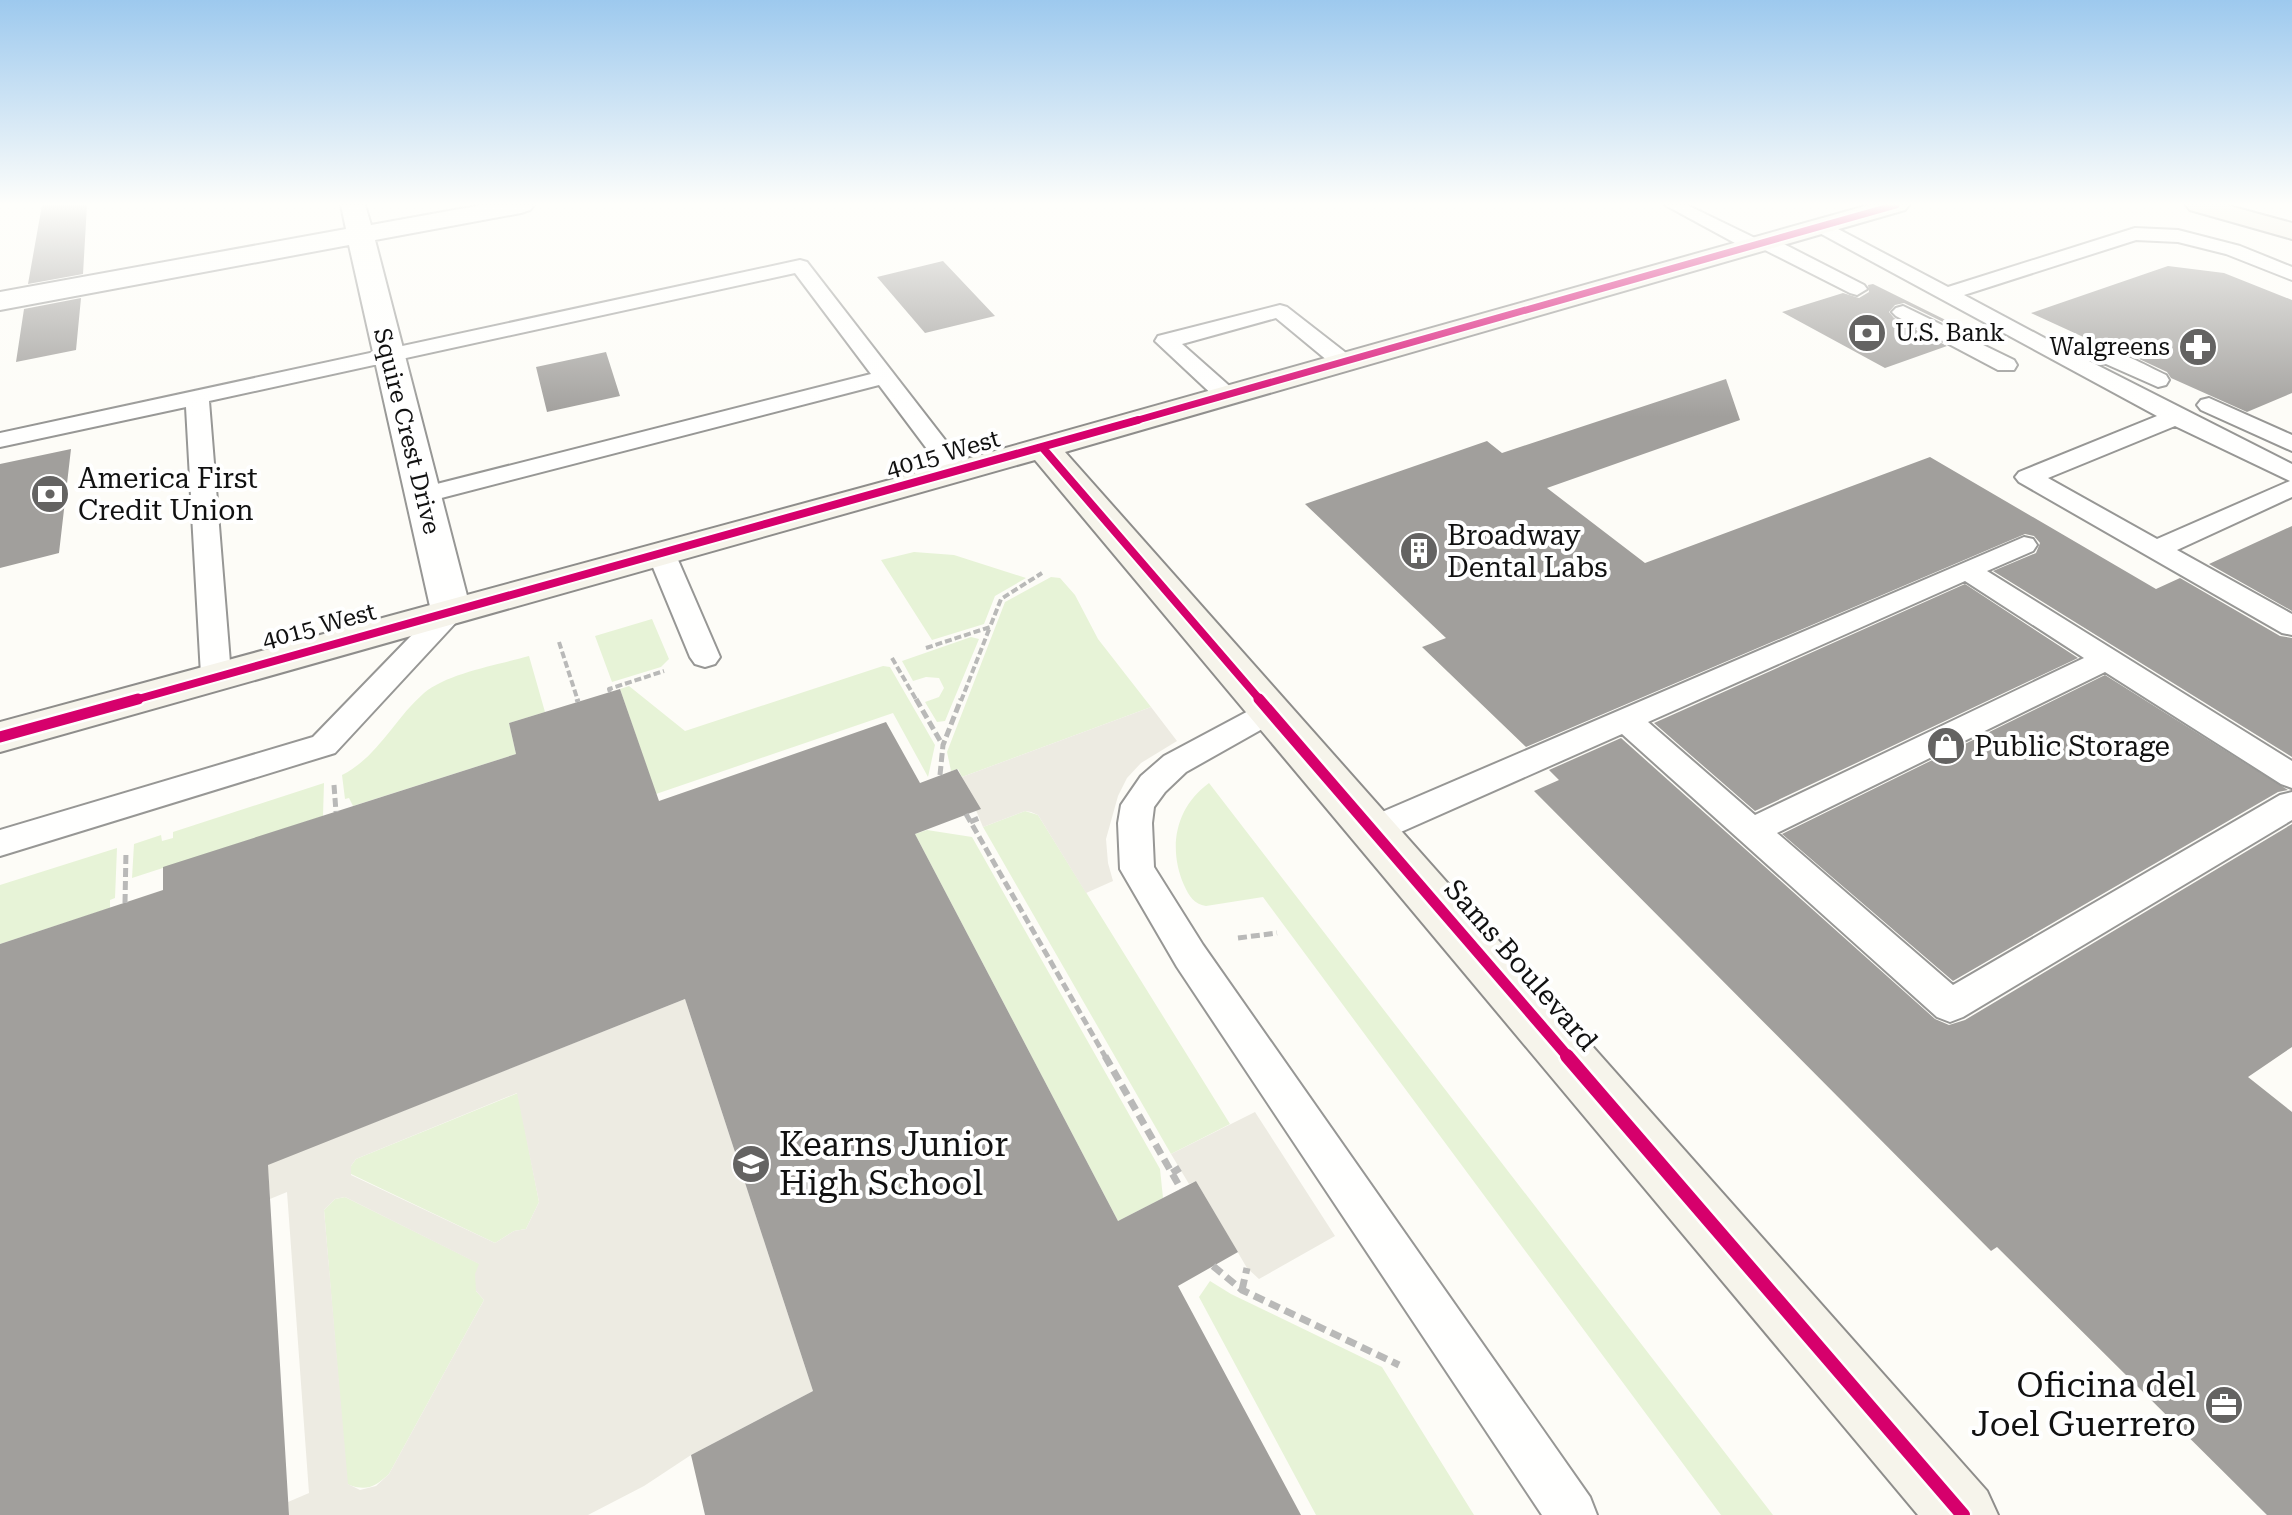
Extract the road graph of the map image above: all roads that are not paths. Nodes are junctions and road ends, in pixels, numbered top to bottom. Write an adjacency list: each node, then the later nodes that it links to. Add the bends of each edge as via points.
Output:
1 (112, 276): 11 (street)
2 (369, 276): 14 (street, Squire Crest Drive)
3 (755, 276): 14 (lane)
4 (807, 276): 17 (lane)
5 (1643, 276): 15 (street, 4015 West)
6 (1829, 276): 9 (lane)
7 (1912, 276): 10 (lane)
8 (2004, 276): 10 (lane)
9 (1857, 289)
10 (1946, 294): 13 (lane)
11 (0, 301)
12 (1903, 312): 16 (lane)
13 (2055, 351): 18 (lane, via 2111,358); 22 (lane)
14 (387, 355): 20 (lane); 29 (street, Squire Crest Drive)
15 (1342, 361): 19 (street, 4015 West); 19 (lane, via 1280,311 1166,341)
16 (2006, 365)
17 (885, 377): 27 (lane); 29 (lane)
18 (2158, 380)
19 (1226, 395): 25 (street, 4015 West)
20 (197, 396): 23 (lane); 38 (lane)
21 (2209, 405): 24 (lane)
22 (2176, 417): 26 (lane); 31 (lane, via 2028,477)
23 (0, 440)
24 (2292, 444)
25 (1042, 447): 27 (street, 4015 West); 39 (street, Sams Boulevard)
26 (2286, 466)
27 (957, 472): 32 (street, 4015 West)
28 (2292, 488): 31 (lane)
29 (422, 495): 34 (street, Squire Crest Drive)
30 (2024, 545): 33 (lane)
31 (2156, 549): 35 (lane)
32 (661, 553): 34 (street, 4015 West); 36 (lane)
33 (1966, 570): 37 (lane); 40 (lane)
34 (451, 611): 38 (street, 4015 West); 46 (lane, via 324,745)
35 (2292, 626)
36 (705, 657)
37 (2106, 659): 42 (lane); 45 (lane)
38 (216, 675): 41 (street, 4015 West)
39 (1269, 711): 44 (street, Sams Boulevard); 47 (lane, via 1175,764 1153,784 1138,805 1137,869 1190,956)
40 (1625, 719): 44 (lane); 45 (lane)
41 (0, 737)
42 (2292, 776)
43 (2292, 804): 45 (lane, via 1950,1006)
44 (1373, 830): 48 (street, Sams Boulevard)
45 (1752, 831)
46 (0, 843)
47 (1572, 1515)
48 (1963, 1515)

